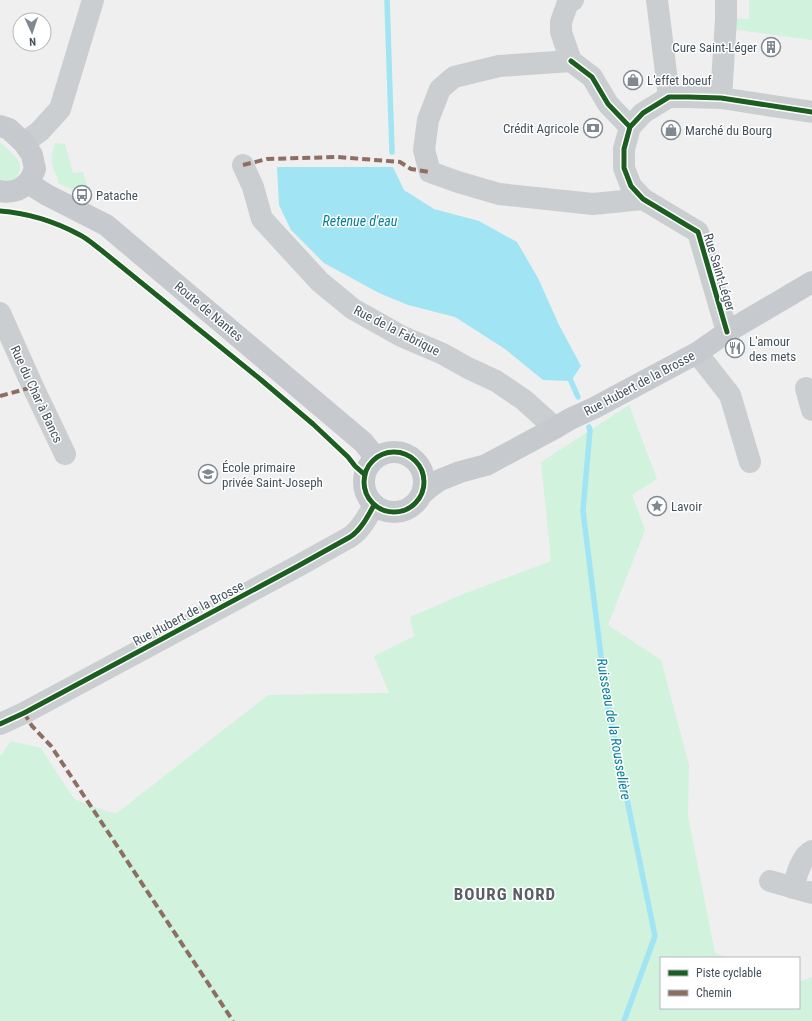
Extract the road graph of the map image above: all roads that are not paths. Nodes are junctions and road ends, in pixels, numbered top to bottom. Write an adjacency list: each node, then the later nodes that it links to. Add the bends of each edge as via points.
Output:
1 (93, 0): 11 (street, via 60,109)
2 (573, 0): 5 (street, via 568,2 561,22 561,32)
3 (656, 0): 6 (street)
4 (726, 0): 7 (street)
5 (571, 61): 10 (street, via 592,77 608,104); 15 (street, via 499,66 454,77 440,90 428,120 424,150 430,172 499,194 594,204)
6 (669, 97): 7 (street); 10 (street, via 643,113)
7 (721, 98): 8 (street)
8 (812, 112)
9 (0, 126): 11 (main road, via 9,130)
10 (630, 127): 15 (street, Rue Saint-Léger, via 624,149 624,168 631,186)
11 (24, 144): 13 (main road, via 32,155 35,169)
12 (243, 164): 22 (street, Rue de la Fabrique, via 262,220 326,286 353,309 401,336 496,381)
13 (28, 183): 14 (main road, via 19,189); 24 (main road, Route de Nantes, via 106,225 363,442)
14 (0, 191)
15 (643, 199): 18 (street, Rue Saint-Léger, via 698,232)
16 (812, 282): 18 (main road, Rue Hubert de la Brosse)
17 (0, 313): 23 (street, Rue du Char à Bancs)
18 (727, 332): 19 (main road, Rue Hubert de la Brosse)
19 (697, 353): 22 (main road, Rue Hubert de la Brosse); 25 (street, via 730,395)
20 (806, 388): 21 (street)
21 (812, 410)
22 (562, 424): 27 (main road, Rue Hubert de la Brosse, via 486,465)
23 (65, 454)
24 (376, 458): 26 (main road, via 394,452 413,458); 29 (main road, via 364,475 367,496)
25 (750, 462)
26 (419, 466): 27 (main road, Rue Hubert de la Brosse); 28 (main road, via 424,475)
27 (460, 472): 28 (main road, Rue Hubert de la Brosse, via 440,480)
28 (422, 494): 29 (main road, via 416,504 395,513 384,511)
29 (374, 505): 30 (street, Rue Hubert de la Brosse, via 352,535 284,574)
30 (0, 724)
31 (812, 851): 33 (street, via 802,861)
32 (770, 881): 33 (street)
33 (802, 890)

